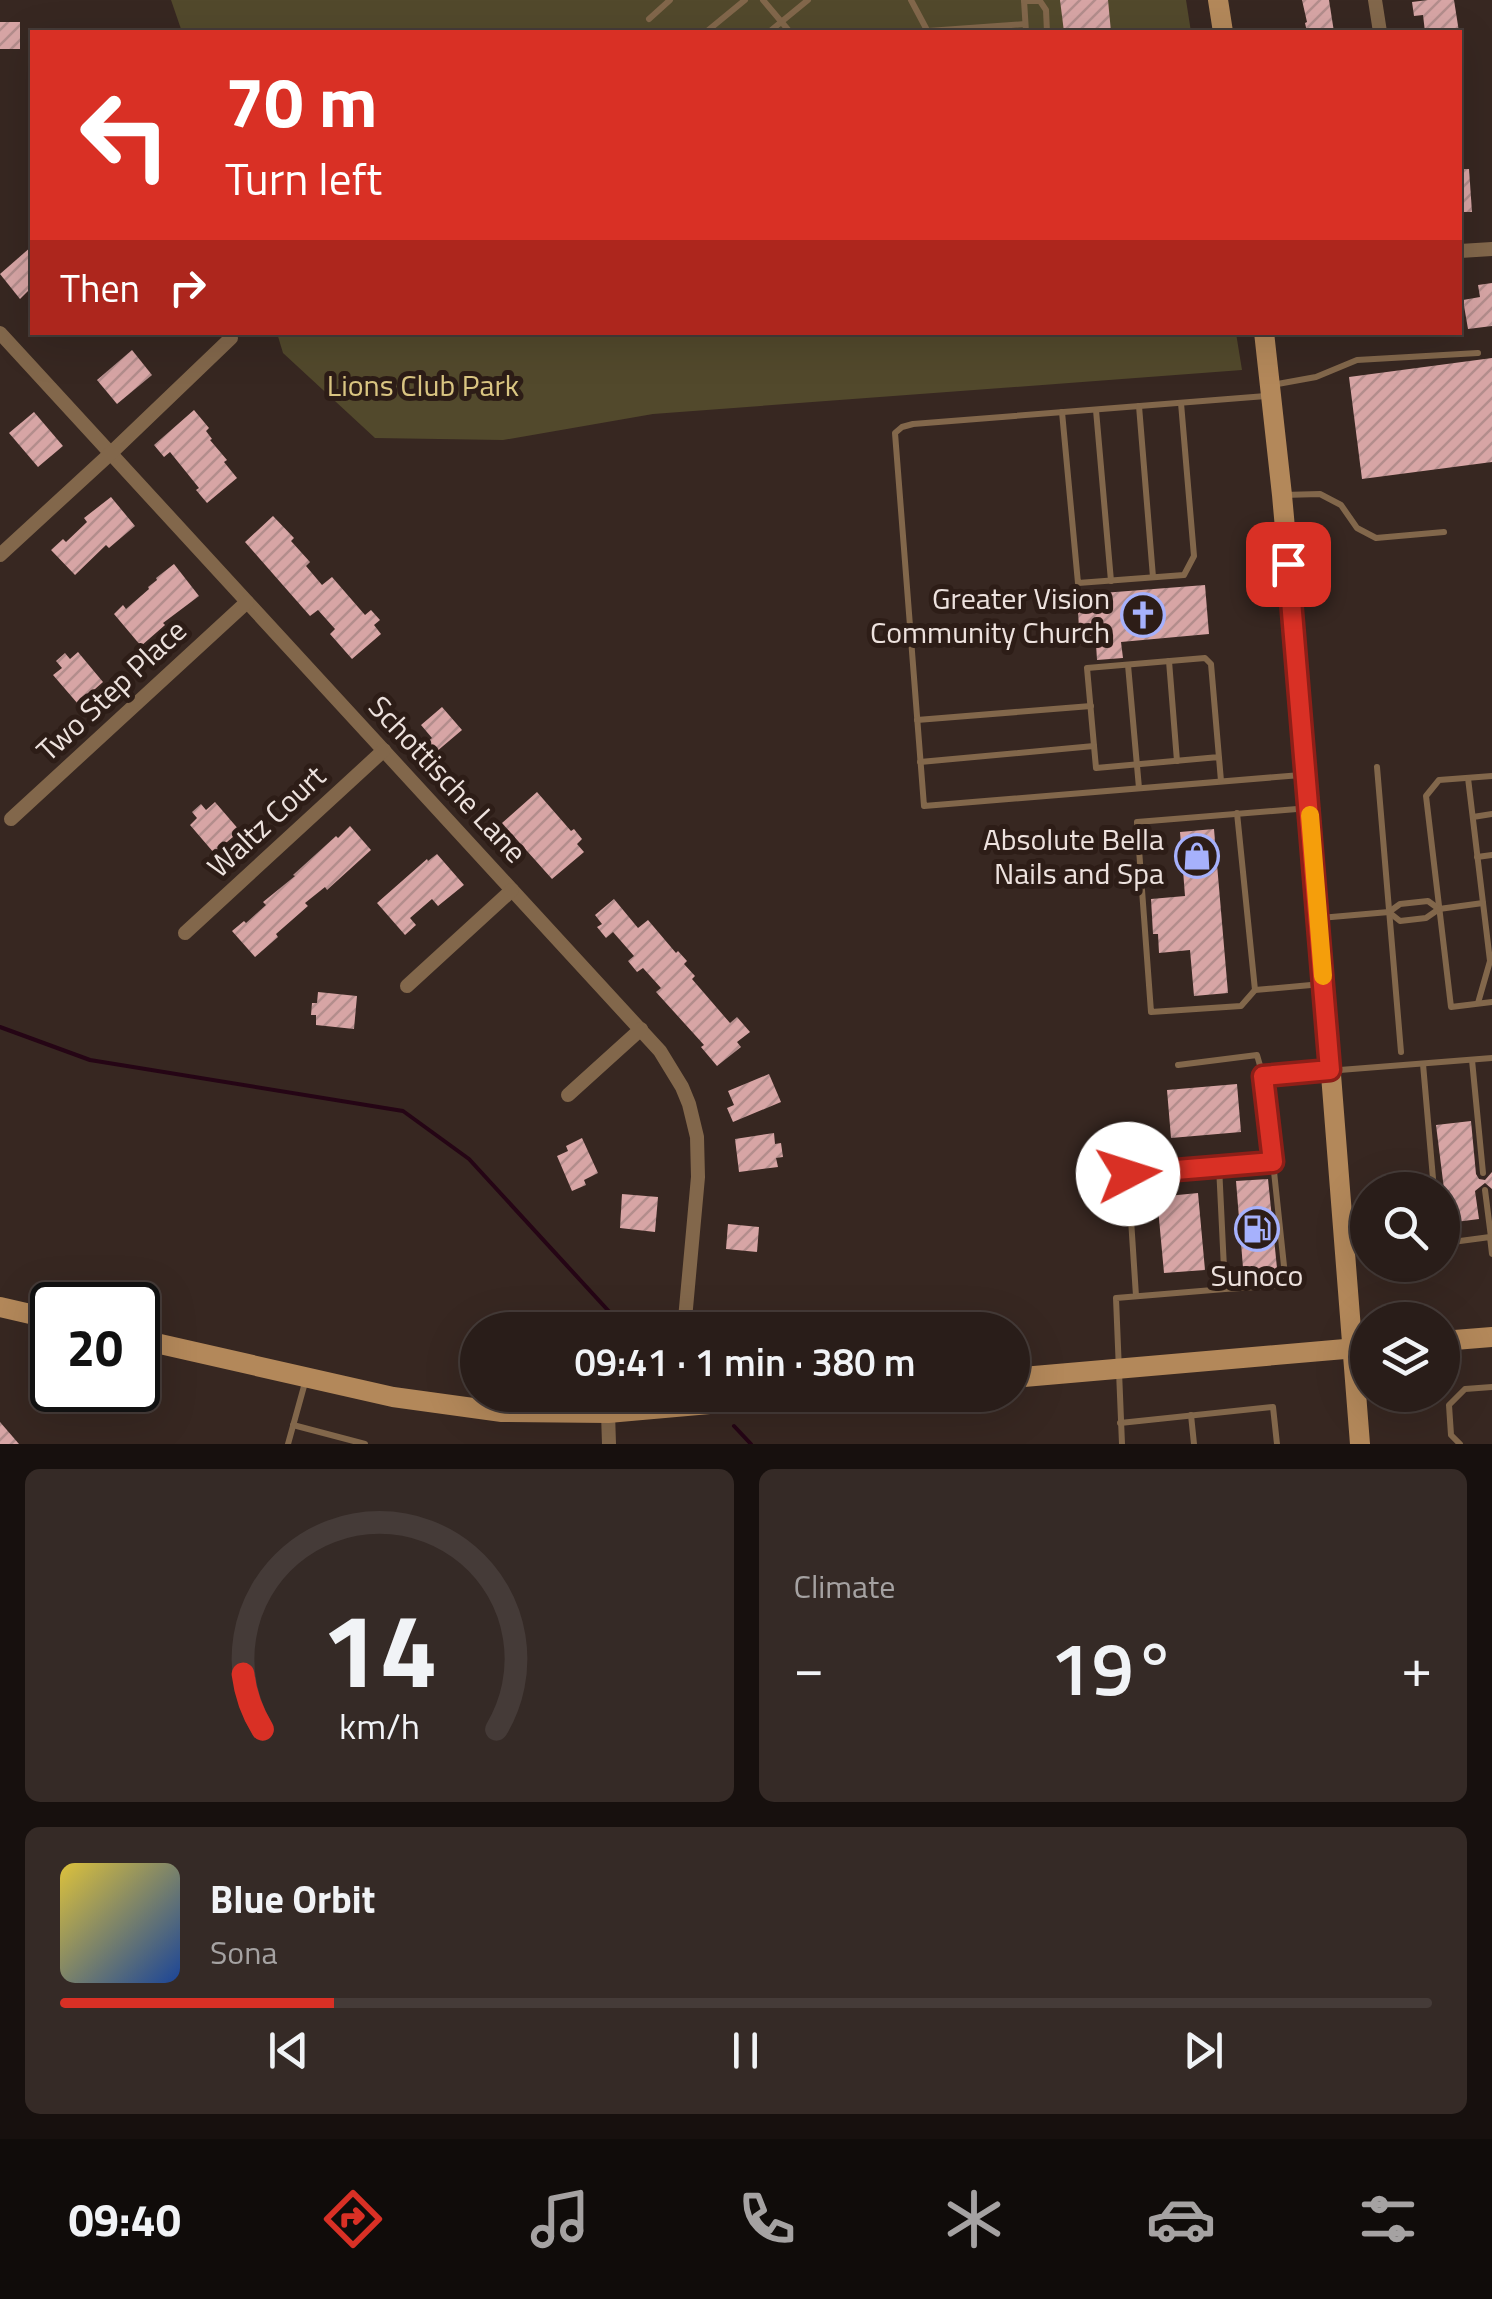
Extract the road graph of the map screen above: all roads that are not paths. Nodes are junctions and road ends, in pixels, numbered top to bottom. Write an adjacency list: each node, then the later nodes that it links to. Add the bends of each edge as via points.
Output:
1 (745, 0): 12 (lane)
2 (763, 0): 10 (lane)
3 (808, 0): 10 (lane)
4 (911, 0): 15 (lane)
5 (1218, 0): 18 (main road)
6 (1375, 0): 19 (street)
7 (1024, 1): 11 (lane); 17 (lane, via 1040,1)
8 (664, 2): 9 (lane)
9 (649, 19)
10 (781, 22): 13 (lane); 14 (lane)
11 (1026, 28): 16 (lane)
12 (708, 30)
13 (771, 30)
14 (788, 30)
15 (927, 30)
16 (977, 30)
17 (1048, 30)
18 (1222, 30)
19 (1380, 30)
20 (1492, 249): 21 (street)
21 (1462, 251)
22 (0, 333): 31 (street, Schottische Lane)
23 (1264, 335): 26 (main road)
24 (231, 338): 31 (street)
25 (1478, 353): 26 (lane, via 1357,360)
26 (1272, 391): 27 (lane); 32 (main road)
27 (1181, 403): 28 (lane); 35 (lane, via 1194,556 1184,575)
28 (1139, 406): 29 (lane); 35 (lane)
29 (1096, 410): 30 (lane); 36 (lane)
30 (1062, 412): 36 (lane, via 1078,583); 41 (lane, via 913,424 895,433)
31 (111, 454): 34 (street); 37 (street, Schottische Lane)
32 (1282, 495): 33 (lane, via 1320,494 1376,538); 49 (main road)
33 (1444, 532)
34 (0, 555)
35 (1153, 577): 36 (lane)
36 (1111, 580)
37 (248, 602): 43 (street, Schottische Lane); 58 (street, Two Step Place)
38 (1169, 662): 39 (lane); 44 (lane, via 1205,658 1210,664); 45 (lane)
39 (1128, 665): 40 (lane, via 1088,668); 47 (lane)
40 (1091, 706): 41 (lane); 42 (lane)
41 (917, 720): 46 (lane)
42 (1094, 746): 46 (lane); 47 (lane, via 1096,768)
43 (384, 750): 61 (street, Schottische Lane); 66 (street, Waltz Court)
44 (1219, 758): 45 (lane); 52 (lane)
45 (1177, 761): 47 (lane)
46 (920, 762): 53 (lane, via 924,806)
47 (1137, 764): 53 (lane)
48 (1377, 768): 64 (lane)
49 (1307, 774): 52 (lane); 54 (main road)
50 (1492, 776): 51 (lane)
51 (1468, 778): 57 (lane); 63 (lane, via 1438,780 1426,796)
52 (1221, 781): 53 (lane)
53 (1139, 788)
54 (1310, 808): 55 (lane); 65 (main road)
55 (1237, 814): 70 (lane); 70 (lane, via 1137,822 1151,1012 1240,1006)
56 (1492, 814): 57 (lane)
57 (1472, 816): 60 (lane)
58 (11, 819)
59 (1492, 855): 60 (lane)
60 (1478, 856): 62 (lane)
61 (512, 890): 69 (street); 73 (street, Schottische Lane)
62 (1483, 903): 63 (lane); 67 (lane)
63 (1439, 909): 64 (lane, via 1428,901); 64 (lane, via 1400,921); 72 (lane, via 1451,1007)
64 (1389, 912): 65 (lane); 74 (lane)
65 (1319, 918): 68 (main road)
66 (186, 933)
67 (1491, 961): 72 (lane)
68 (1324, 984): 70 (lane); 79 (main road)
69 (408, 986)
70 (1255, 990)
71 (1492, 1002): 72 (lane)
72 (1478, 1004)
73 (640, 1029): 81 (street); 94 (street, Schottische Lane, via 682,1087 696,1138)
74 (1401, 1052)
75 (1492, 1058): 76 (lane)
76 (1472, 1060): 77 (lane); 85 (lane)
77 (1423, 1064): 79 (lane); 84 (lane)
78 (1178, 1065): 80 (lane, via 1256,1054)
79 (1330, 1070): 80 (lane); 92 (main road)
80 (1263, 1076): 82 (lane)
81 (568, 1095)
82 (1273, 1162): 83 (lane); 90 (lane, via 1286,1285)
83 (1219, 1166): 90 (lane); 91 (lane, via 1128,1174)
84 (1435, 1172)
85 (1483, 1173)
86 (1485, 1190): 87 (lane, via 1481,1201)
87 (1491, 1237): 88 (lane); 89 (lane)
88 (1460, 1241)
89 (1492, 1254)
90 (1226, 1289): 91 (lane)
91 (1136, 1296): 100 (lane, via 1116,1298)
92 (1355, 1302)
93 (0, 1307): 95 (main road)
94 (686, 1312)
95 (30, 1314)
96 (1492, 1336): 97 (main road)
97 (1460, 1339)
98 (160, 1344): 102 (main road)
99 (1350, 1348): 100 (main road)
100 (1119, 1368): 101 (main road); 108 (lane)
101 (1030, 1376)
102 (306, 1378): 104 (main road); 109 (lane)
103 (1492, 1387): 117 (lane, via 1465,1389 1449,1405 1451,1435)
104 (460, 1407)
105 (608, 1412): 112 (street)
106 (1360, 1412): 116 (main road)
107 (1191, 1416): 108 (lane); 114 (lane); 115 (lane, via 1273,1406)
108 (1120, 1423): 113 (lane)
109 (293, 1425): 110 (lane); 111 (lane)
110 (288, 1444)
111 (365, 1444)
112 (608, 1444)
113 (1122, 1444)
114 (1194, 1444)
115 (1277, 1444)
116 (1360, 1444)
117 (1460, 1444)

